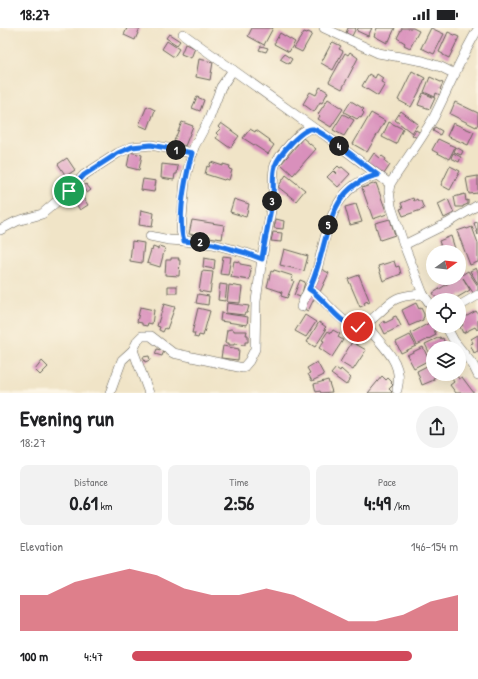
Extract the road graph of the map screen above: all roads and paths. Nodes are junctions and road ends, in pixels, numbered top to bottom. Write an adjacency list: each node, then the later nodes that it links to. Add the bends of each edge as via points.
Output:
1 (324, 28): 5 (street, via 378,53 423,60)
2 (478, 29): 5 (street)
3 (183, 34): 4 (street)
4 (233, 70): 6 (street); 7 (street, via 221,87)
5 (455, 74): 9 (street, via 433,117)
6 (315, 129): 8 (street); 15 (street, via 304,131 281,155 275,166 273,196)
7 (192, 153): 11 (street, via 151,145 132,147 84,175 42,214 17,221); 13 (street, via 185,180 181,232)
8 (378, 175): 9 (street); 16 (street, via 367,177 350,188 333,213)
9 (390, 184): 14 (street, via 391,206)
10 (478, 205): 14 (street)
11 (0, 230)
12 (150, 236): 13 (street)
13 (184, 241): 15 (street, via 213,244)
14 (404, 245): 17 (street)
15 (262, 259): 24 (street, via 256,302 254,349 244,368 173,353 151,336 142,336)
16 (309, 289): 21 (street); 22 (street, via 348,324 358,327)
17 (423, 294): 19 (street); 22 (street, via 394,300)
18 (478, 295): 20 (street)
19 (426, 298)
20 (466, 302)
21 (301, 307)
22 (366, 324): 26 (street, via 393,358 398,374)
23 (450, 333): 25 (street)
24 (134, 350): 27 (street, via 122,360); 28 (street)
25 (478, 375)
26 (397, 390)
27 (110, 393)
28 (149, 393)

